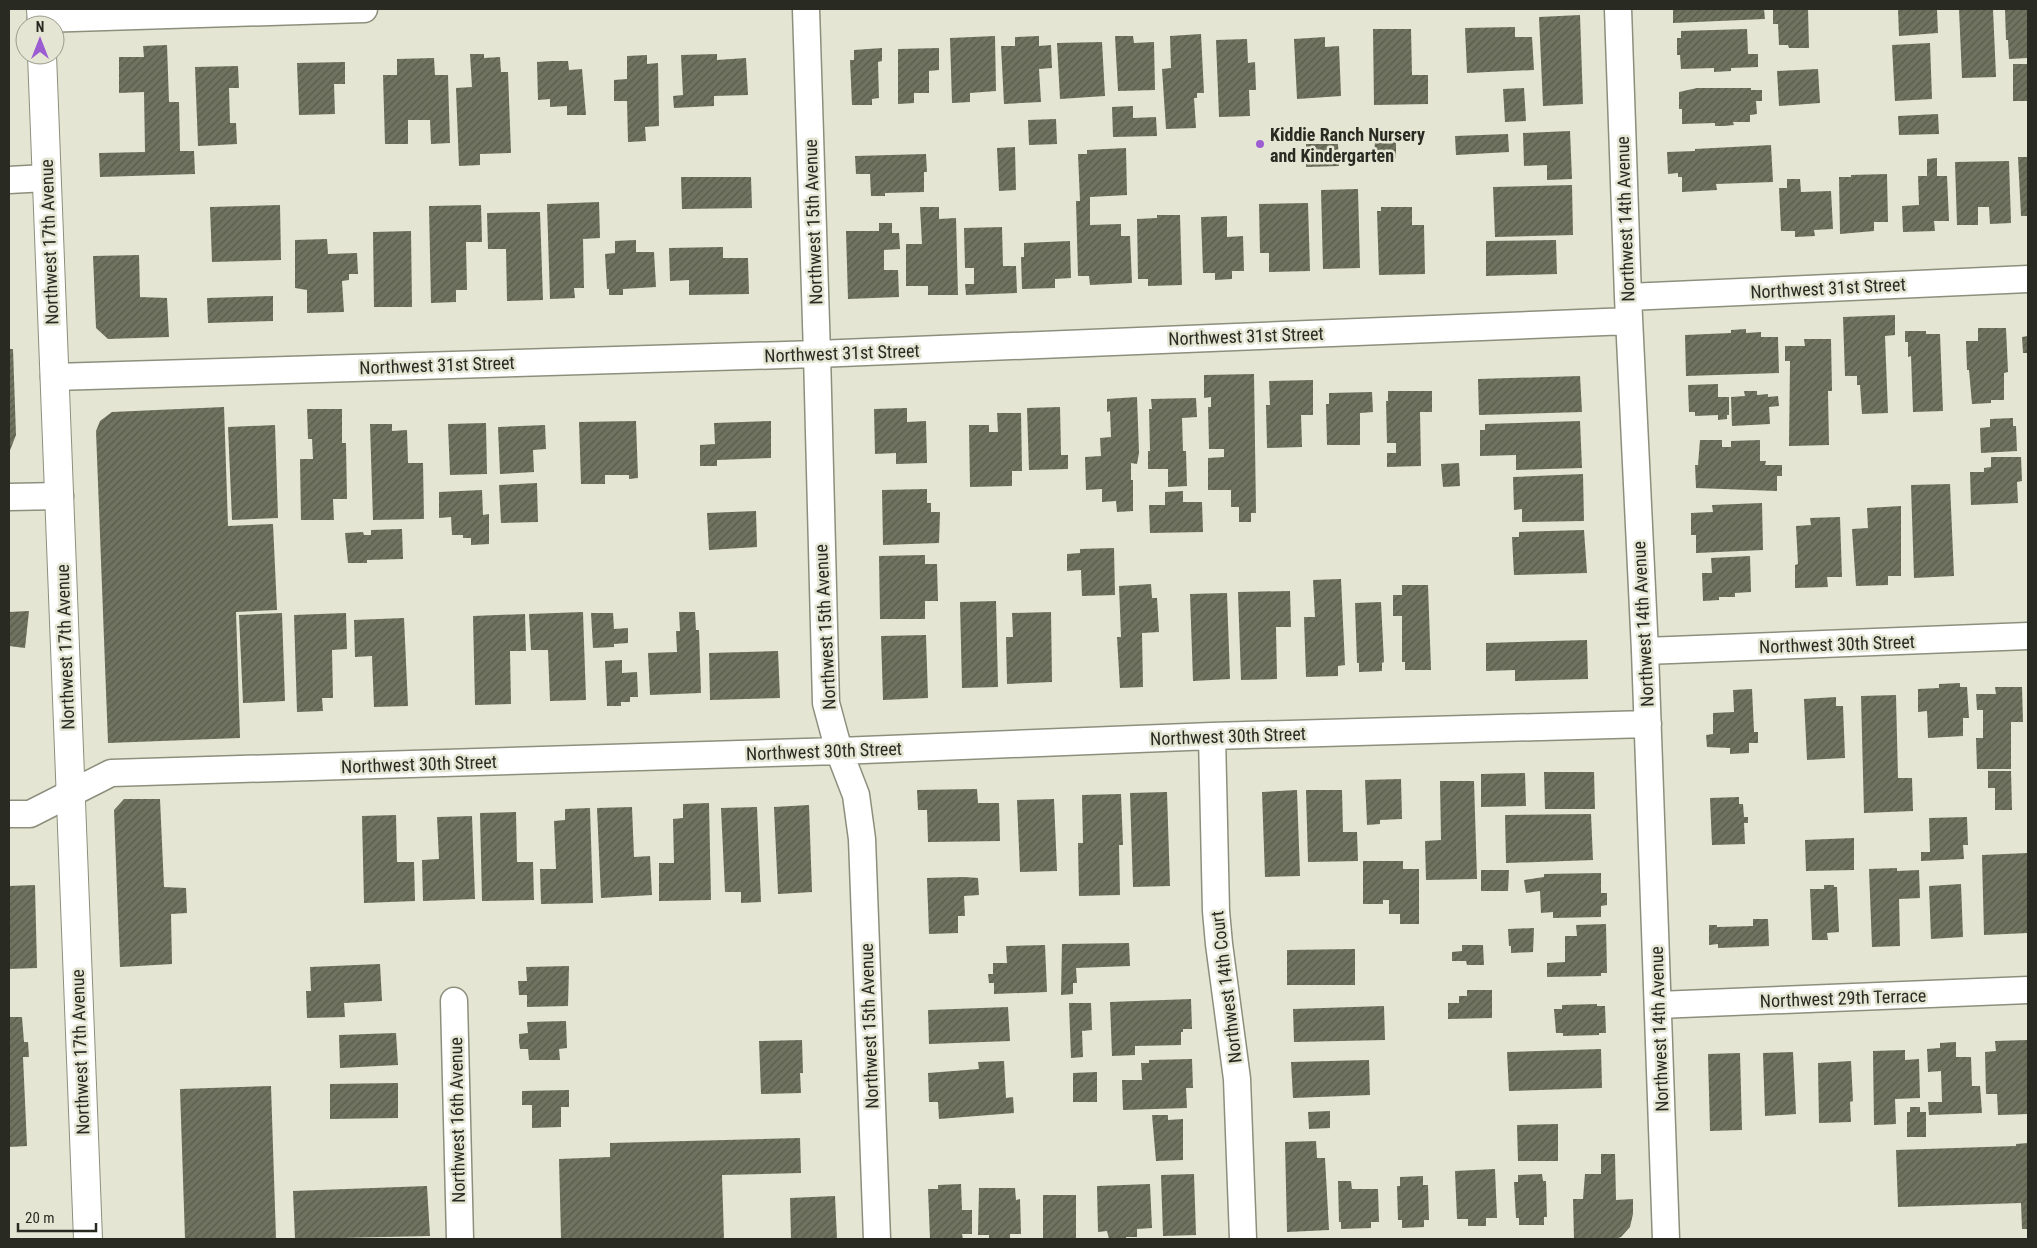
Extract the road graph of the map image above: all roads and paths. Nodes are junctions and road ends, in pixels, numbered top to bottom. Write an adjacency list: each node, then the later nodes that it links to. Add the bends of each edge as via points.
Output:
1 (364, 9): 4 (street)
2 (806, 9): 10 (street, Northwest 15th Avenue)
3 (1618, 9): 9 (street, Northwest 14th Avenue)
4 (65, 17)
5 (42, 65): 6 (main road, Northwest 17th Avenue)
6 (46, 178): 7 (street); 11 (main road, Northwest 17th Avenue)
7 (9, 180)
8 (2028, 279): 9 (street, Northwest 31st Street)
9 (1628, 309): 10 (street, Northwest 31st Street); 15 (street, Northwest 14th Avenue)
10 (817, 354): 11 (street, Northwest 31st Street); 18 (street, Northwest 15th Avenue, via 826,703)
11 (54, 377): 12 (main road, Northwest 17th Avenue)
12 (60, 496): 13 (street); 19 (main road, Northwest 17th Avenue)
13 (9, 498)
14 (2028, 636): 15 (street, Northwest 30th Street)
15 (1645, 651): 16 (street, Northwest 14th Avenue)
16 (1648, 724): 17 (street, Northwest 30th Street); 23 (street, Northwest 14th Avenue)
17 (1212, 736): 18 (street, Northwest 30th Street); 27 (street, Northwest 14th Court, via 1216,911 1237,1079)
18 (839, 751): 19 (street, Northwest 30th Street, via 111,773); 26 (street, Northwest 15th Avenue, via 856,795 862,839)
19 (70, 795): 20 (street, Northwest 30th Street, via 30,814); 24 (main road, Northwest 17th Avenue)
20 (9, 814)
21 (2028, 990): 23 (street, Northwest 29th Terrace)
22 (454, 1001): 25 (street, Northwest 16th Avenue)
23 (1658, 1005): 28 (street, Northwest 14th Avenue)
24 (88, 1239)
25 (460, 1239)
26 (877, 1239)
27 (1243, 1239)
28 (1666, 1239)

